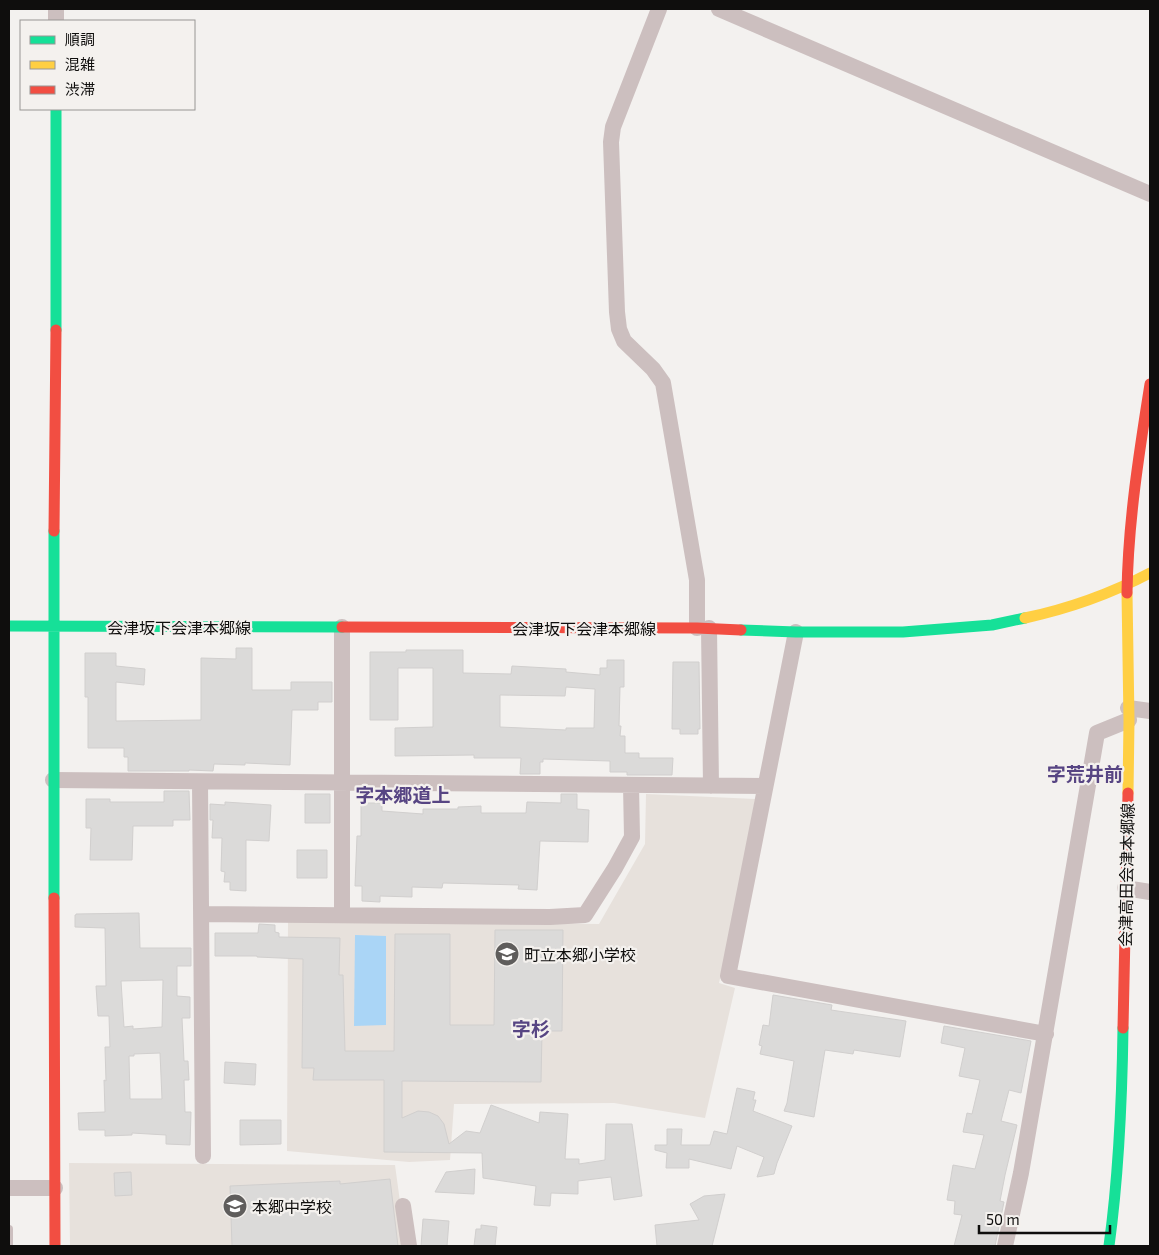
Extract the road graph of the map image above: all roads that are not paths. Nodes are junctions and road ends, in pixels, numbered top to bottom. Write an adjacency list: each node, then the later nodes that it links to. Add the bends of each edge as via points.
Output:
1 (659, 9): 11 (street, via 613,127 617,312 624,341 653,368 662,383)
2 (719, 9): 4 (street)
3 (56, 110): 9 (main road)
4 (1150, 194)
5 (1150, 384): 7 (main road, 会津高田会津本郷線, via 1131,525)
6 (1150, 573): 7 (main road, 会津坂下会津本郷線)
7 (1127, 586): 12 (main road, 会津坂下会津本郷線, via 1068,606 992,625 903,632); 14 (main road, 会津高田会津本郷線)
8 (9, 626): 9 (main road, 会津坂下会津本郷線)
9 (53, 626): 10 (main road, 会津坂下会津本郷線); 15 (main road)
10 (342, 627): 11 (main road, 会津坂下会津本郷線); 17 (street)
11 (703, 628): 12 (main road, 会津坂下会津本郷線); 19 (street)
12 (796, 632): 20 (street)
13 (1150, 711): 14 (street)
14 (1128, 714): 21 (main road, 会津高田会津本郷線); 25 (street, via 1097,733)
15 (53, 780): 16 (street); 28 (main road)
16 (200, 782): 17 (street); 23 (street)
17 (342, 783): 18 (street); 24 (street)
18 (631, 785): 19 (street); 24 (street, via 632,838 585,915)
19 (711, 786): 20 (street)
20 (765, 786): 25 (street, via 728,976)
21 (1125, 888): 22 (street); 35 (main road, 会津高田会津本郷線, via 1121,1110)
22 (1150, 892)
23 (201, 914): 24 (street); 26 (street)
24 (342, 915)
25 (1046, 1034): 34 (street, via 1022,1173)
26 (203, 1156)
27 (9, 1188): 28 (street)
28 (55, 1188): 32 (main road)
29 (403, 1206): 33 (street)
30 (9, 1229): 31 (lane)
31 (9, 1246)
32 (56, 1246)
33 (409, 1246)
34 (1005, 1246)
35 (1109, 1246)

